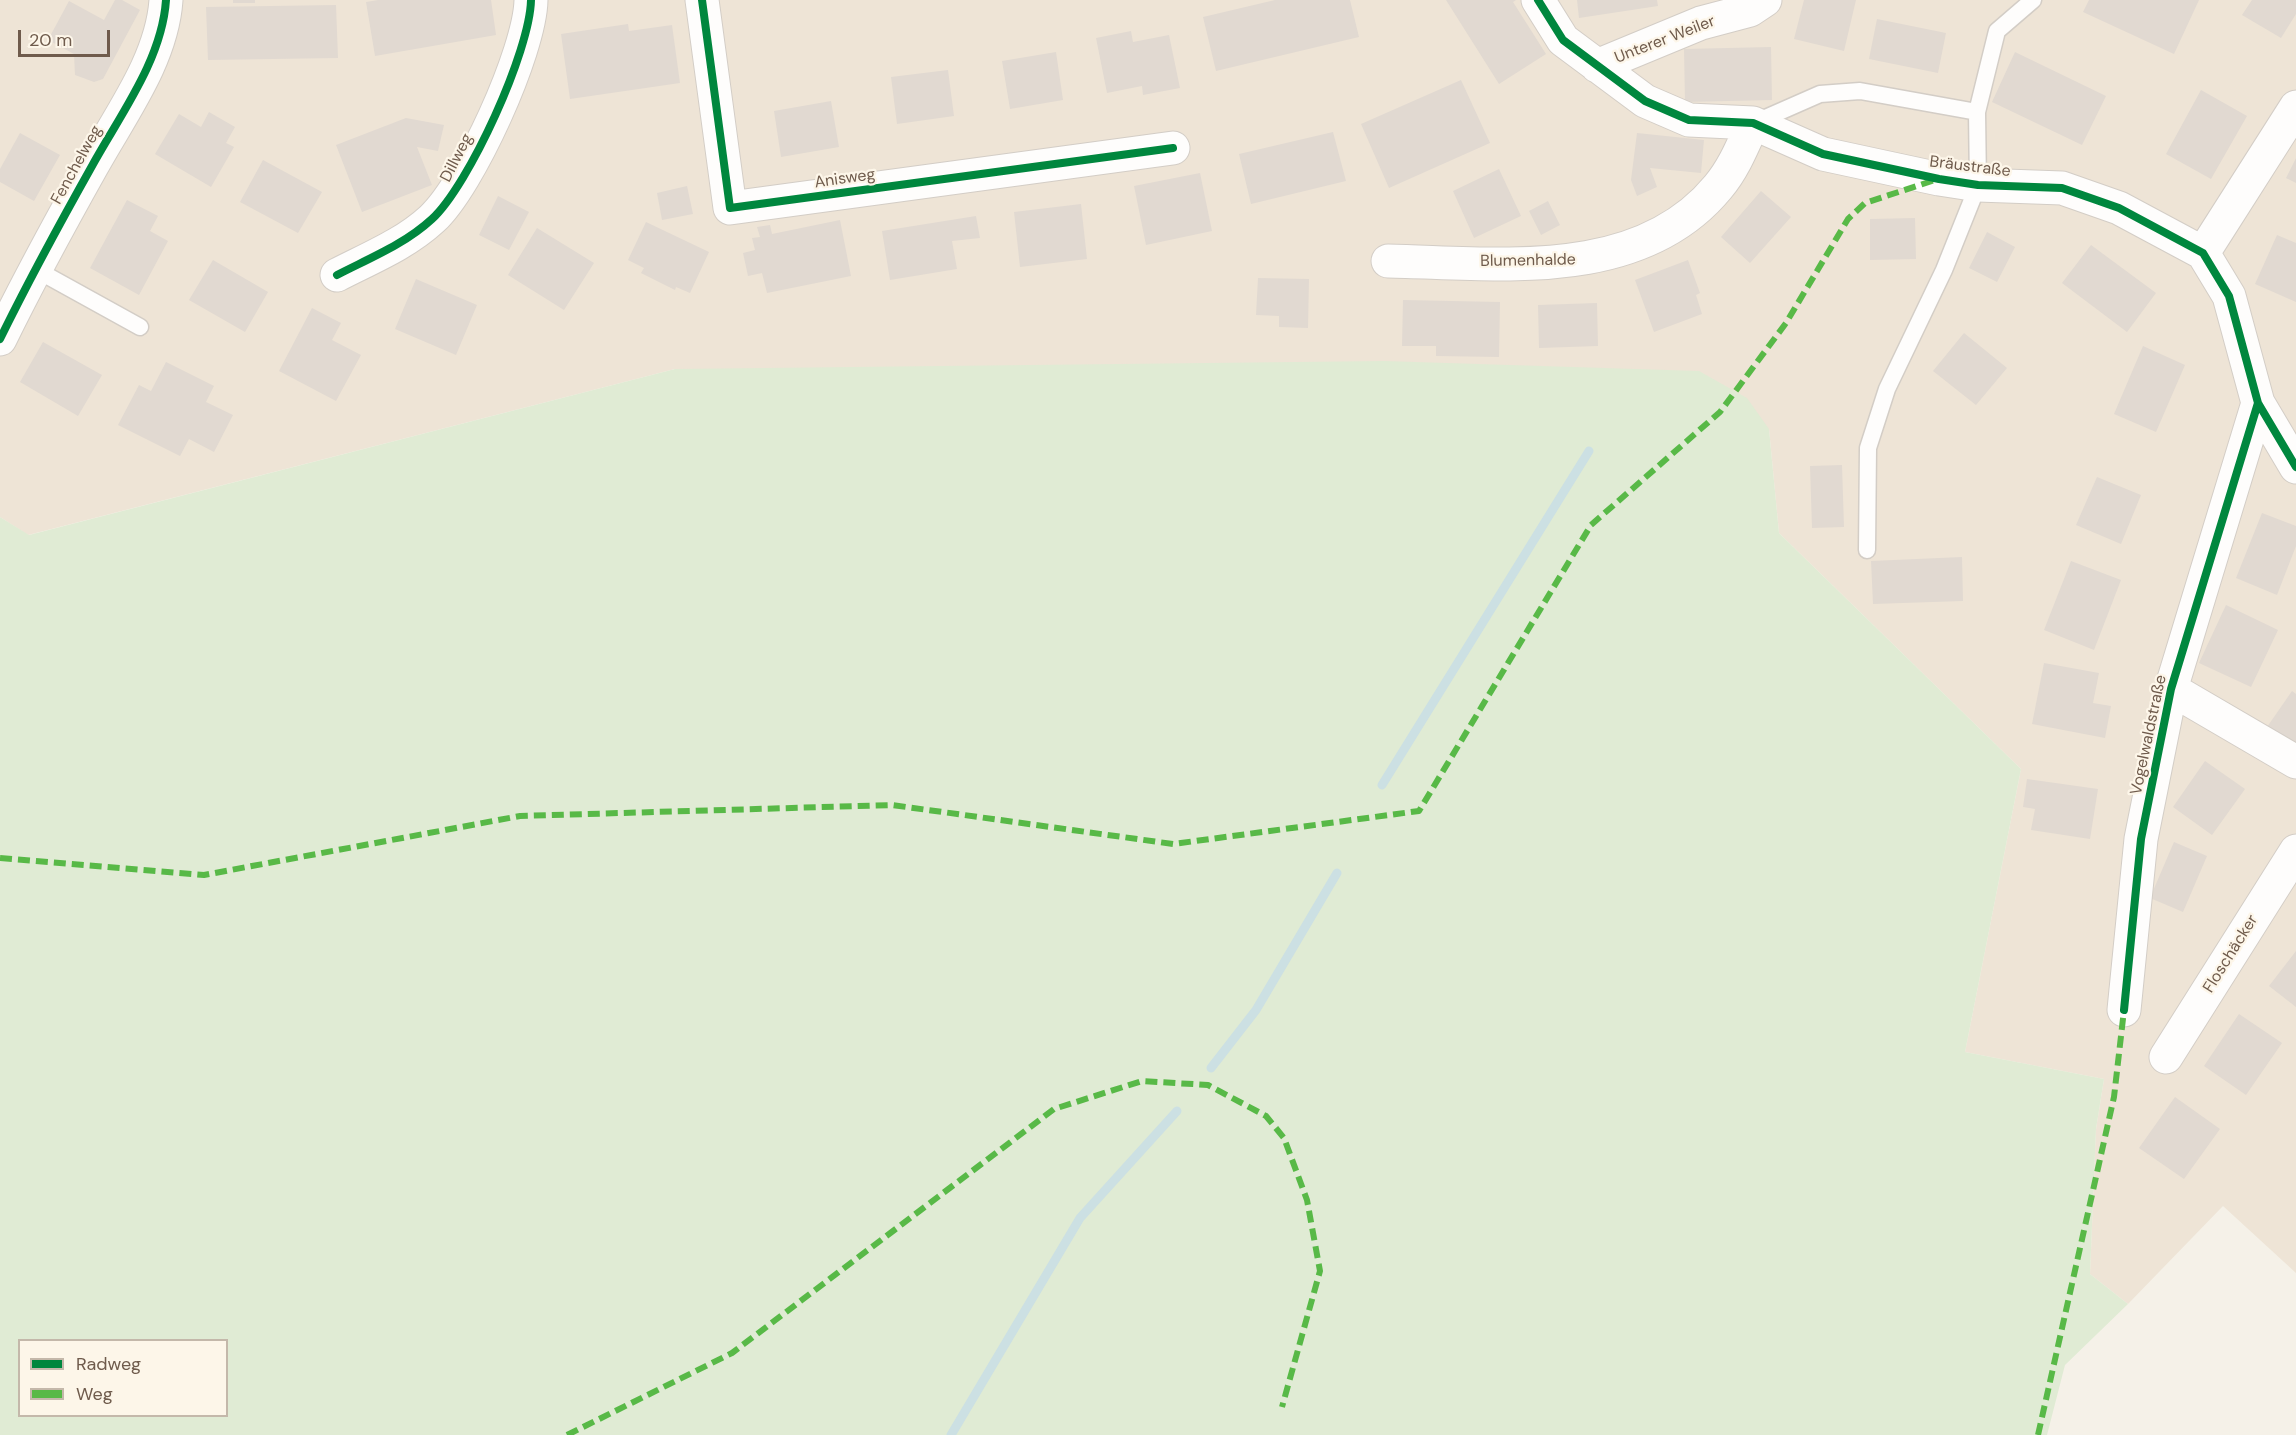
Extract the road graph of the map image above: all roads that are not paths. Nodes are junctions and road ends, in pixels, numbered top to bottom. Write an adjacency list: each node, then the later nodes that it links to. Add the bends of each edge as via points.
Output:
1 (166, 0): 15 (street, Fenchelweg, via 165,18 150,61)
2 (531, 0): 16 (street, Dillweg, via 523,48 453,196 408,239)
3 (702, 0): 11 (street, Anisweg, via 730,208)
4 (1538, 0): 7 (street, Bräustraße, via 1563,40)
5 (1765, 0): 7 (street, Unterer Weiler, via 1750,10 1701,23)
6 (2033, 0): 9 (lane, via 1997,32)
7 (1597, 66): 10 (street, Bräustraße, via 1646,101 1689,120)
8 (2296, 108): 13 (street)
9 (1977, 112): 10 (lane, via 1860,91 1820,94); 12 (lane)
10 (1753, 123): 12 (street, Bräustraße, via 1823,154); 14 (street, Blumenhalde, via 1718,188 1682,219 1644,242 1585,259 1545,263)
11 (1173, 148)
12 (1978, 185): 13 (street, Bräustraße, via 2062,188 2119,208); 21 (lane, via 1944,270 1887,389 1868,448)
13 (2203, 253): 19 (street, via 2229,296)
14 (1388, 261)
15 (35, 269): 17 (lane); 18 (street, Fenchelweg)
16 (338, 275)
17 (140, 327)
18 (0, 339)
19 (2258, 403): 20 (street); 22 (street, Vogelwaldstraße)
20 (2296, 467)
21 (1867, 550)
22 (2170, 689): 23 (street); 25 (street, Vogelwaldstraße, via 2141,839)
23 (2296, 762)
24 (2296, 851): 26 (street, Floschäcker)
25 (2124, 1010)
26 (2166, 1057)

